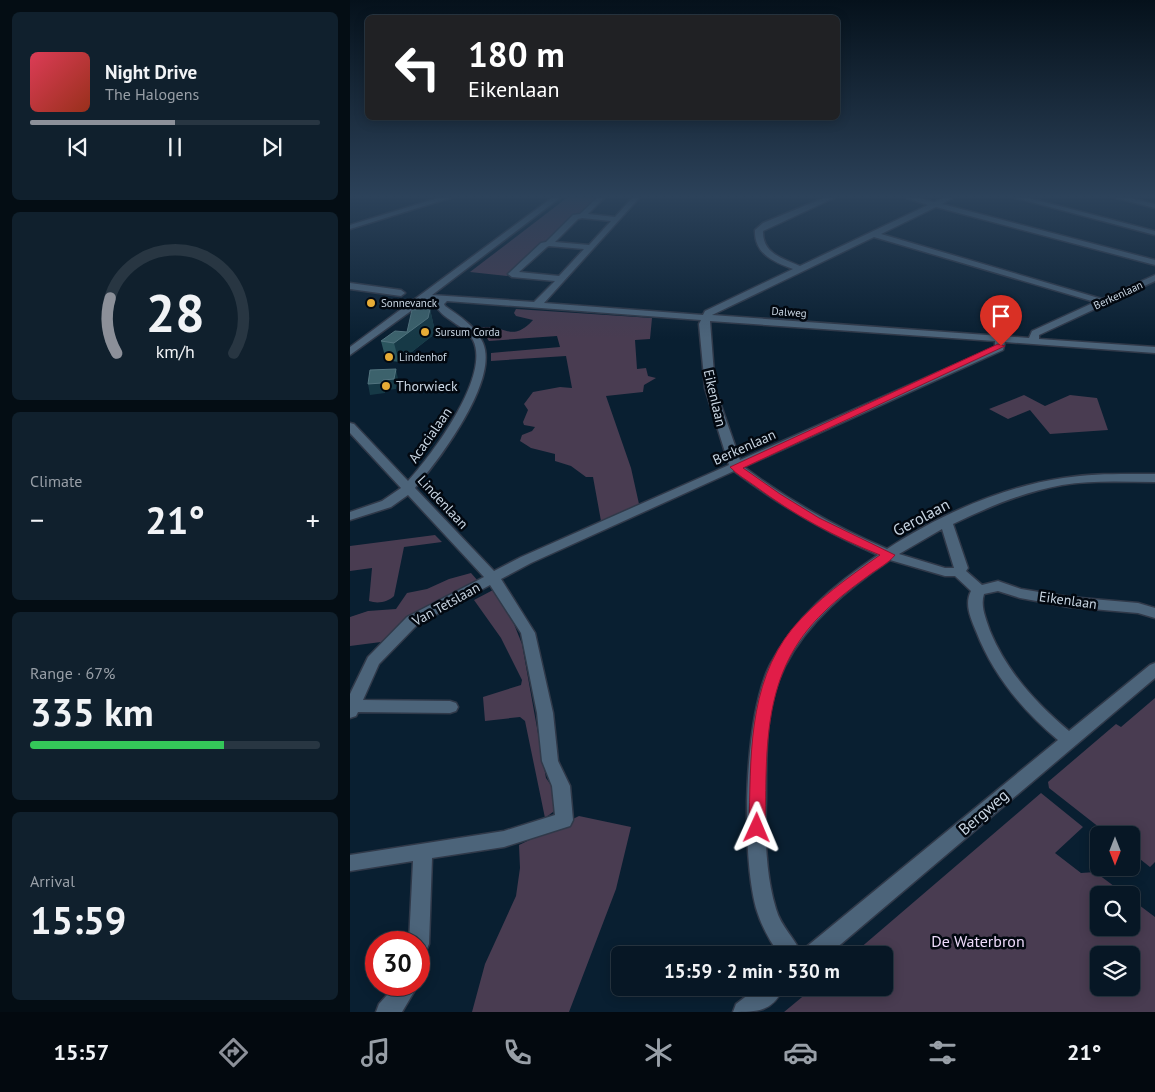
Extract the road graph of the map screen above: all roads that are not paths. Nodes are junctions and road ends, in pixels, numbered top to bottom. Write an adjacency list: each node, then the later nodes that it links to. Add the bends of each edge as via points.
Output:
1 (494, 244): 16 (street)
2 (544, 244): 13 (street, via 512,274)
3 (552, 244): 9 (street)
4 (593, 244): 9 (street)
5 (761, 244): 11 (street, via 767,253)
6 (853, 244): 11 (street)
7 (909, 244): 18 (street)
8 (1084, 244): 10 (street)
9 (590, 247): 13 (street)
10 (1155, 263)
11 (801, 269): 20 (street, via 708,313)
12 (1155, 278): 18 (street, Berkenlaan)
13 (561, 279): 19 (street)
14 (350, 286): 15 (street)
15 (402, 293)
16 (422, 297): 17 (street, Dalweg); 24 (street)
17 (444, 299): 19 (street, Dalweg); 28 (street, Acacialaan, via 439,304 441,308 474,334 482,350 481,370 461,415)
18 (1104, 302): 22 (street, Berkenlaan, via 1035,333)
19 (536, 306): 20 (street, Dalweg)
20 (705, 318): 21 (street, Dalweg); 26 (street, Eikenlaan, via 710,388)
21 (1000, 340): 22 (street, Dalweg); 26 (street, Berkenlaan, via 1000,348)
22 (1033, 342): 23 (street, Dalweg)
23 (1155, 350)
24 (350, 352)
25 (350, 426): 28 (street, Lindenlaan)
26 (736, 467): 31 (street, via 815,520); 33 (street, Berkenlaan, via 526,560)
27 (1155, 478): 30 (street, Gerolaan, via 1060,482 984,504)
28 (408, 487): 29 (street, via 396,499); 33 (street, Lindenlaan)
29 (350, 516)
30 (946, 522): 31 (street, Gerolaan); 32 (street, via 961,568)
31 (889, 555): 32 (street, via 945,572); 43 (street, Gerolaan, via 844,587 796,634 777,665 764,707 757,776 761,888 771,925)
32 (958, 572): 34 (street)
33 (493, 578): 38 (street, Van Tetslaan, via 412,621 373,661); 40 (street, Lindenlaan, via 528,633 545,714 550,761 561,786 564,820 504,839)
34 (979, 590): 35 (street, Eikenlaan, via 998,586 1059,600 1138,608); 39 (street, via 974,596 975,608 988,645 1013,688)
35 (1155, 613)
36 (1155, 669): 39 (street, Bergweg)
37 (450, 707): 38 (street, Van Tetslaan)
38 (351, 709)
39 (1070, 741): 44 (street, Bergweg, via 1023,776)
40 (423, 851): 41 (street); 42 (street)
41 (350, 862)
42 (420, 931)
43 (786, 946)
44 (823, 946)
45 (401, 996): 47 (street)
46 (763, 996): 48 (street)
47 (387, 1012)
48 (744, 1012)

